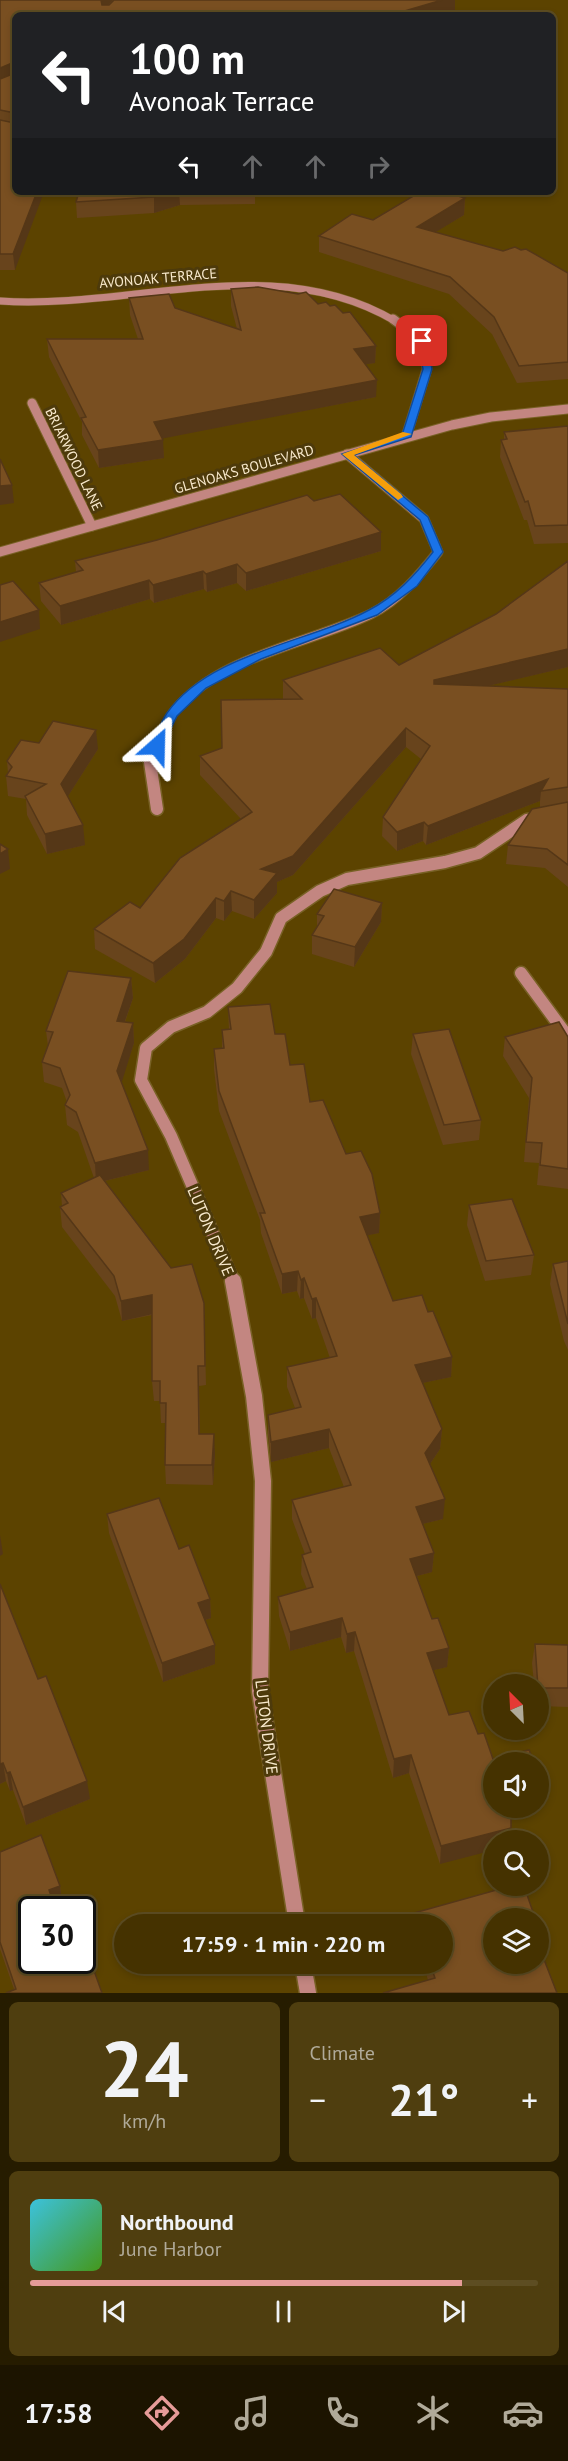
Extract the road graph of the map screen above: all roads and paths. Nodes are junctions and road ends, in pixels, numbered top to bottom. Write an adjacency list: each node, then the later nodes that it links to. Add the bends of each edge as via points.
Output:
1 (0, 301): 4 (street, AVONOAK TERRACE, via 83,299 196,285 282,286 351,299 392,318 422,341 427,369)
2 (32, 403): 6 (street, BRIARWOOD LANE)
3 (568, 409): 4 (street, GLENOAKS BOULEVARD, via 491,417)
4 (406, 437): 5 (street, GLENOAKS BOULEVARD)
5 (347, 454): 6 (street, GLENOAKS BOULEVARD); 8 (street, via 424,519 438,552 414,584 373,613 257,657 202,685 172,714 150,762)
6 (92, 526): 7 (street, GLENOAKS BOULEVARD)
7 (0, 552)
8 (157, 809)
9 (550, 816): 12 (street, LUTON DRIVE, via 527,820 478,854 347,879 320,891 281,918 266,952 237,988 207,1012 171,1027 146,1048 141,1080 171,1136 234,1283 254,1396 263,1481 260,1691)
10 (521, 973): 11 (street)
11 (568, 1037)
12 (295, 1914)
13 (305, 1974): 14 (street)
14 (308, 1993)

